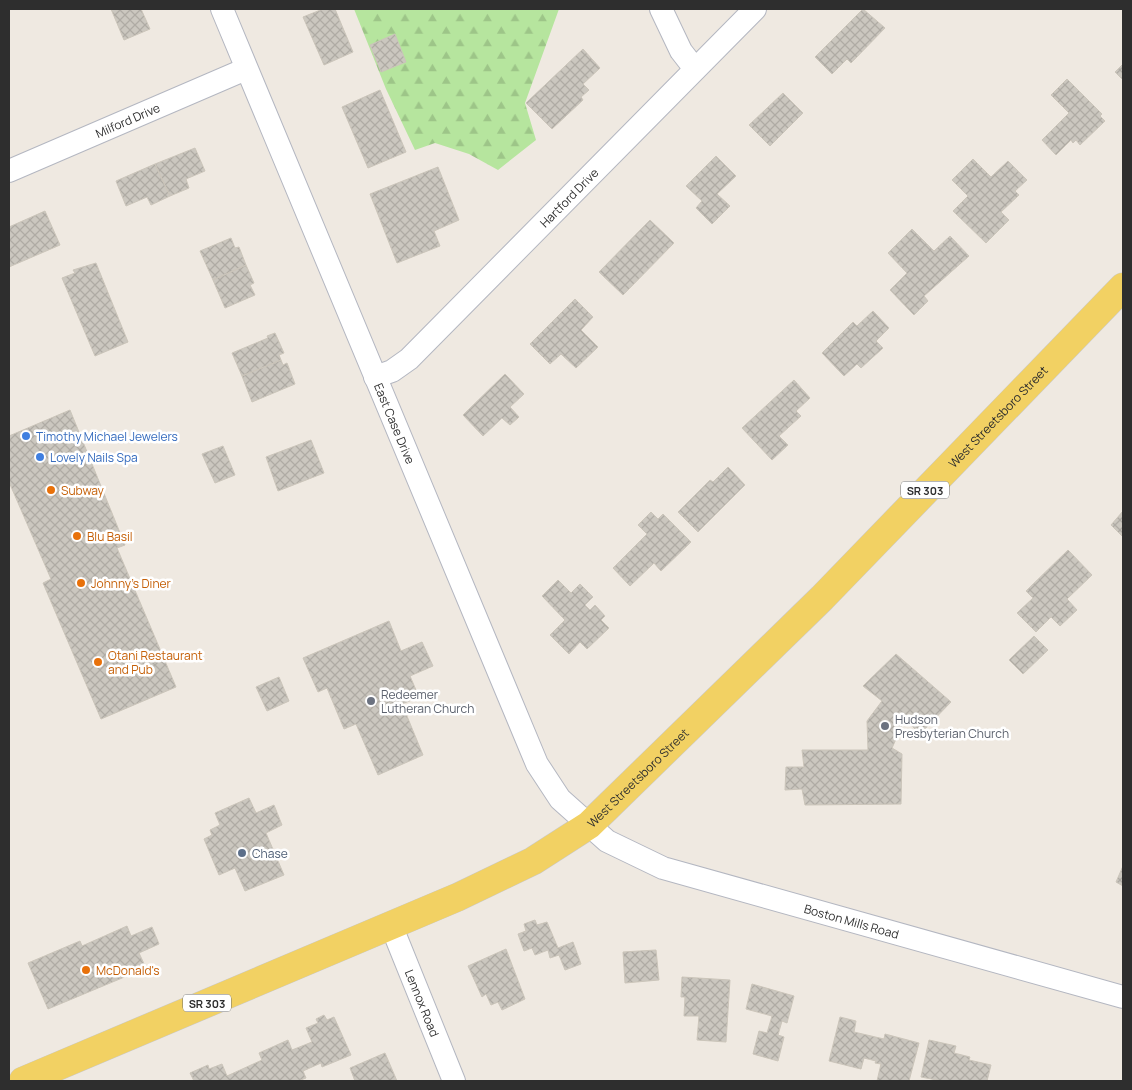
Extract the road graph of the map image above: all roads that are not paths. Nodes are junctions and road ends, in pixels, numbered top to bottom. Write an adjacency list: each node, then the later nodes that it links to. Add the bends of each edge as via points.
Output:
1 (222, 9): 4 (street, East Case Drive)
2 (661, 9): 5 (street, via 680,51)
3 (755, 9): 5 (street, Hartford Drive)
4 (246, 69): 6 (street, Milford Drive); 8 (street, East Case Drive)
5 (695, 69): 8 (street, Hartford Drive, via 409,359 392,371)
6 (9, 171)
7 (1123, 287): 9 (main road, West Streetsboro Street / SR 303, via 822,598)
8 (375, 377): 9 (street, East Case Drive, via 537,764 560,799)
9 (589, 825): 10 (main road, West Streetsboro Street / SR 303, via 533,861); 11 (street, Boston Mills Road, via 607,842 663,868)
10 (391, 925): 12 (main road, West Streetsboro Street / SR 303); 13 (street, Lennox Road)
11 (1123, 997)
12 (23, 1081)
13 (454, 1081)

